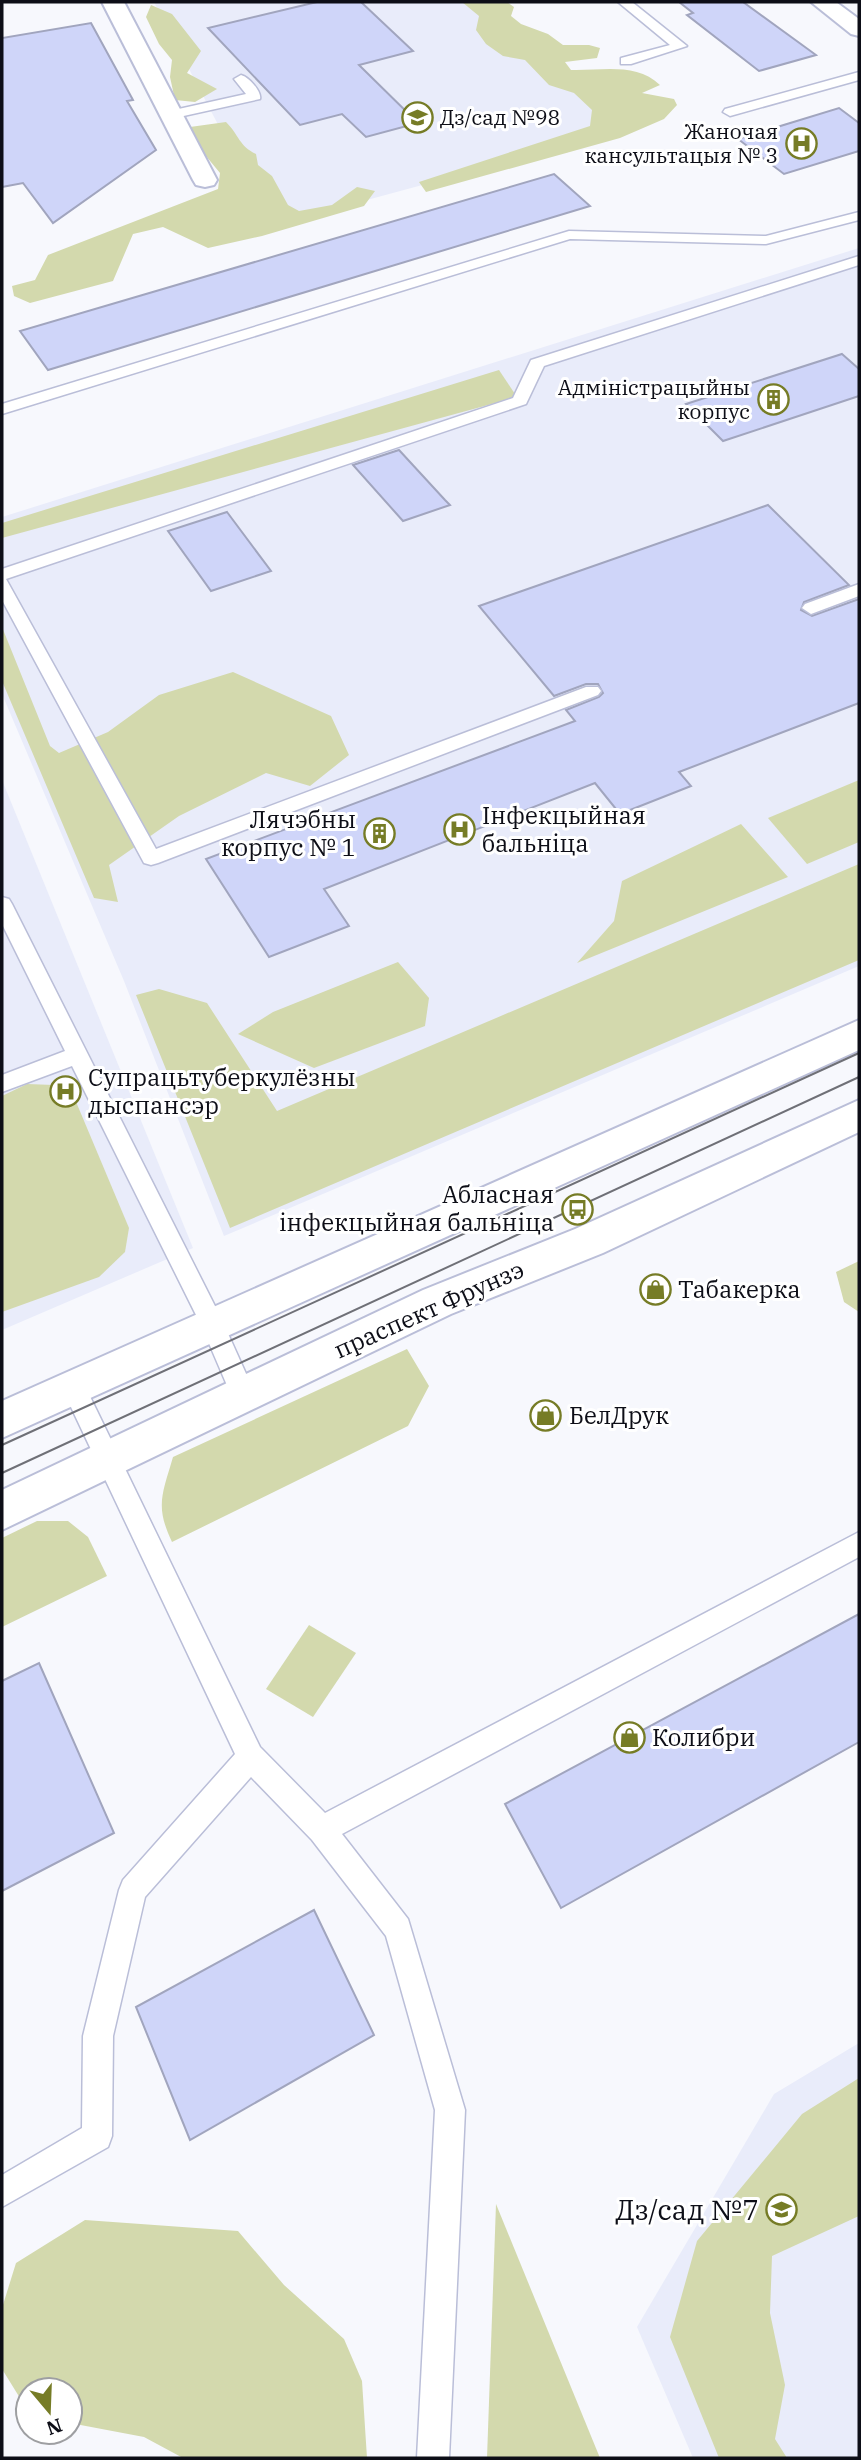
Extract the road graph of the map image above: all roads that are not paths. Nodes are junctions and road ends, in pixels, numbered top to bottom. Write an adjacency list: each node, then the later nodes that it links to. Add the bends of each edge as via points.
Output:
1 (113, 2): 9 (main road)
2 (624, 2): 5 (lane, via 680,46)
3 (822, 2): 4 (main road)
4 (859, 29)
5 (626, 61)
6 (859, 76): 8 (lane)
7 (241, 79): 9 (lane, via 255,96)
8 (730, 112)
9 (170, 115): 10 (main road)
10 (205, 180)
11 (859, 216): 13 (lane, via 766,240 569,235)
12 (859, 260): 14 (lane, via 537,363 520,401)
13 (2, 409)
14 (2, 575)
15 (2, 584): 18 (lane, via 151,858)
16 (859, 590): 17 (lane)
17 (811, 608)
18 (592, 691)
19 (2, 904): 21 (lane)
20 (859, 1034): 24 (main road)
21 (78, 1055): 22 (lane); 24 (lane)
22 (2, 1084)
23 (859, 1115): 26 (main road, праспект Фрунзэ, via 589,1241 437,1302)
24 (213, 1325): 25 (main road); 26 (lane)
25 (74, 1388): 27 (main road); 28 (lane)
26 (244, 1396): 28 (main road, праспект Фрунзэ)
27 (2, 1420)
28 (108, 1462): 29 (main road, праспект Фрунзэ); 31 (lane)
29 (2, 1510)
30 (859, 1545): 32 (lane)
31 (250, 1757): 32 (lane); 33 (lane, via 133,1890 97,2036 97,2136)
32 (322, 1830): 34 (lane, via 398,1929 450,2110)
33 (2, 2192)
34 (433, 2458)

